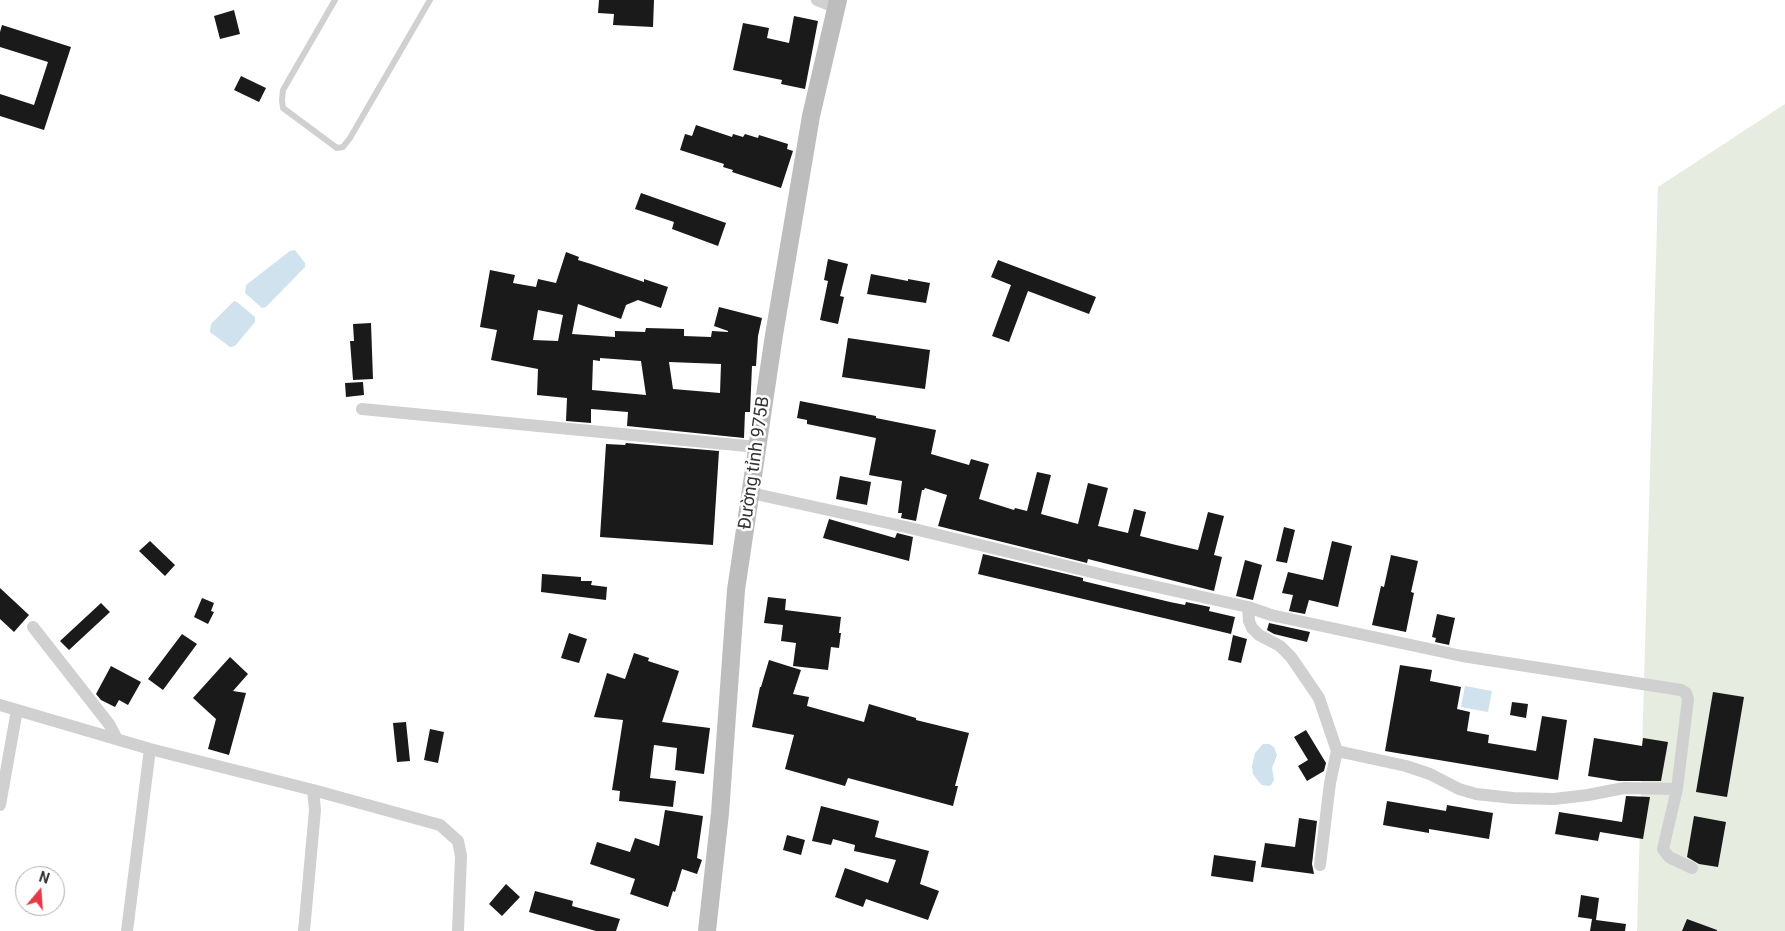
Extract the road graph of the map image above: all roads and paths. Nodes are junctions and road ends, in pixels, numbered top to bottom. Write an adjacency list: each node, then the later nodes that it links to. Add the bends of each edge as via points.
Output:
1 (334, 0): 2 (lane, via 283,90 282,100 283,108 336,148 343,148)
2 (430, 0)
3 (817, 0): 4 (street)
4 (838, 4): 6 (main road, Đường tỉnh 975B, via 811,116)
5 (362, 409): 6 (street)
6 (757, 447): 7 (main road, Đường tỉnh 975B)
7 (751, 493): 8 (street); 23 (main road, Đường tỉnh 975B, via 736,590 720,814)
8 (1248, 607): 14 (street, via 1248,621 1252,628 1259,636 1280,646 1319,698); 16 (street, via 1271,615 1462,656 1682,690 1688,699)
9 (34, 627): 12 (street, via 109,724)
10 (0, 705): 11 (street)
11 (17, 710): 12 (street); 17 (street)
12 (117, 739): 13 (street)
13 (150, 749): 15 (street); 20 (street)
14 (1336, 751): 16 (street, via 1406,766 1476,794 1554,799 1624,788); 18 (street)
15 (313, 790): 21 (street, via 315,810); 22 (street, via 440,825 458,841 461,856)
16 (1677, 790): 19 (street, via 1663,849 1669,857)
17 (0, 805)
18 (1320, 865)
19 (1692, 868)
20 (127, 931)
21 (304, 931)
22 (458, 931)
23 (707, 931)

